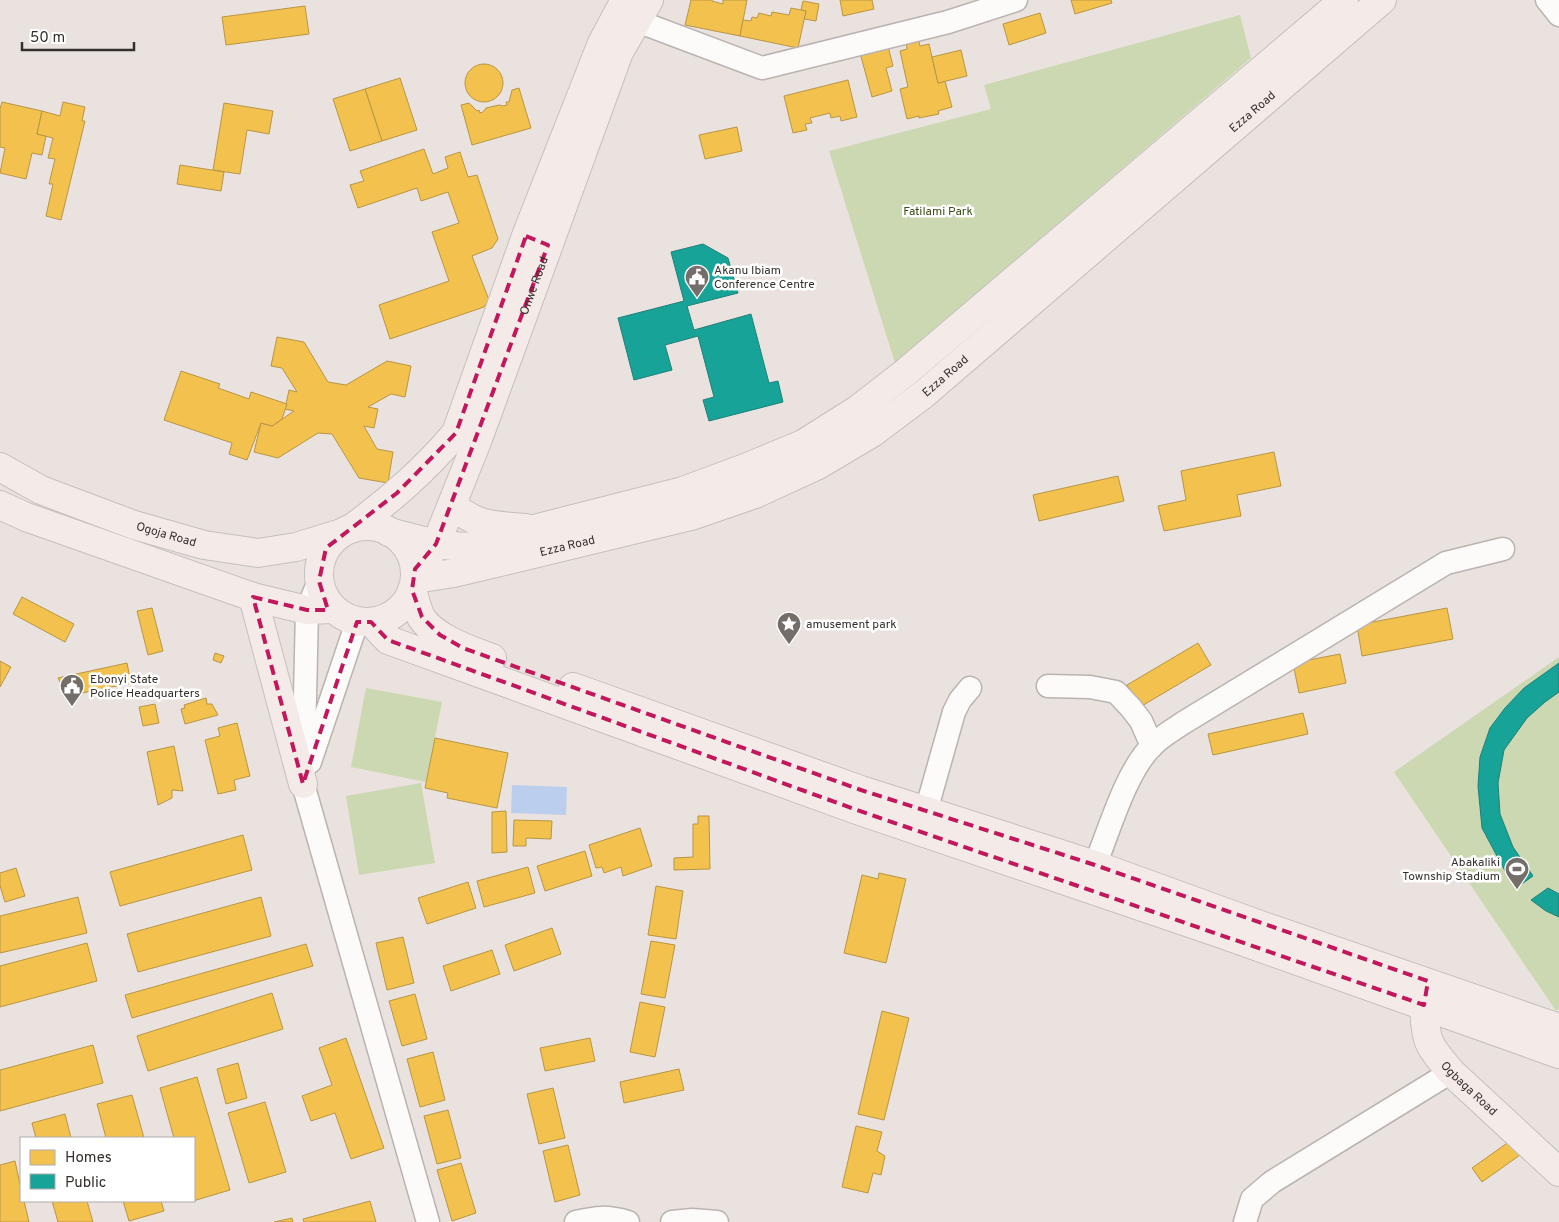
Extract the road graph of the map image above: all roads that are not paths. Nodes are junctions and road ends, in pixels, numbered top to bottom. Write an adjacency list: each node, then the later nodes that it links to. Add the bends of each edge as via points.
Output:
1 (1016, 0): 5 (street, via 948,22 762,68)
2 (1344, 0): 8 (main road, Ezza Road)
3 (1382, 0): 9 (main road, Ezza Road)
4 (1547, 0): 6 (street)
5 (637, 7): 7 (main road, Onwe Road)
6 (1559, 15)
7 (537, 240): 12 (main road, Onwe Road, via 478,438); 14 (main road, Onwe Road, via 456,433 436,458 398,494)
8 (906, 372): 9 (main road); 13 (main road, Ezza Road, via 857,410 795,448 683,491)
9 (924, 394): 18 (main road, Ezza Road, via 872,433 818,465 755,494 691,516 454,573)
10 (0, 467): 14 (main road, Ogoja Road, via 41,490 134,525 204,545 258,553 296,547)
11 (0, 505): 19 (main road)
12 (452, 505): 13 (main road, via 464,515 485,524); 16 (main road, Onwe Road)
13 (534, 529): 16 (main road, Ezza Road, via 492,544 464,547)
14 (347, 531): 15 (main road, via 362,526); 20 (main road, via 326,548 318,570 324,597)
15 (389, 532): 16 (main road, Ezza Road); 18 (main road, via 402,541 411,554)
16 (436, 544): 18 (main road, Onwe Road)
17 (1503, 549): 23 (street, via 1446,563 1183,723)
18 (414, 579): 20 (main road, via 406,602 385,619); 25 (main road, via 422,617 440,635 464,648)
19 (253, 597): 20 (main road); 24 (main road)
20 (342, 616): 24 (street); 24 (street); 27 (main road, via 388,640 857,810 1222,934)
21 (1048, 686): 23 (street, via 1090,687 1116,692 1141,721)
22 (970, 688): 25 (street, via 954,712)
23 (1152, 746): 26 (street, via 1137,765)
24 (302, 784): 32 (street)
25 (926, 811): 26 (main road)
26 (1095, 865): 27 (main road, via 1262,926)
27 (1426, 993): 28 (main road); 29 (main road); 30 (main road, Ogbaga Road, via 1429,1039)
28 (1559, 1028)
29 (1559, 1054)
30 (1451, 1072): 31 (main road, Ogbaga Road); 37 (street, via 1272,1182 1252,1199)
31 (1559, 1172)
32 (428, 1222)
33 (576, 1222): 34 (street, via 599,1217)
34 (628, 1222)
35 (672, 1222): 36 (street)
36 (717, 1222)
37 (1245, 1222)

